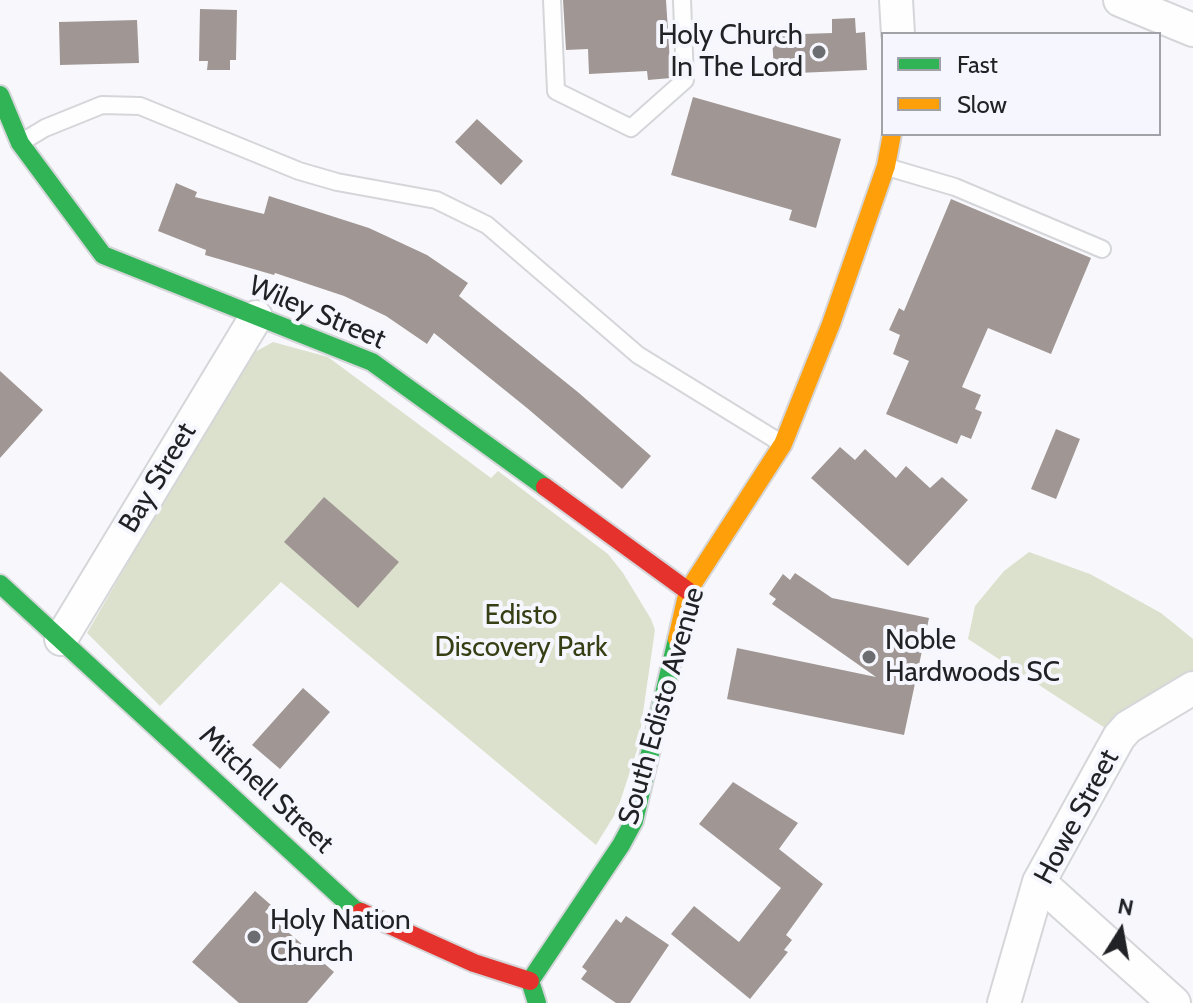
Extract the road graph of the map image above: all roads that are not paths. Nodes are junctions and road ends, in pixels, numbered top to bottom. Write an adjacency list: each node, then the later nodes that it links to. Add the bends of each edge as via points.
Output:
1 (552, 0): 2 (lane, via 556,91 631,128 685,80)
2 (682, 0)
3 (896, 0): 6 (street)
4 (1120, 0): 5 (street)
5 (1193, 30)
6 (898, 32)
7 (0, 95): 9 (street, Wiley Street)
8 (892, 136): 10 (street, South Edisto Avenue)
9 (20, 143): 12 (street, Wiley Street, via 103,255); 13 (lane, via 102,105 140,106 299,171 436,200 487,225 638,355)
10 (886, 166): 11 (lane, via 955,187); 13 (street, South Edisto Avenue)
11 (1102, 249)
12 (256, 317): 15 (street, Wiley Street, via 372,362); 16 (street, Bay Street)
13 (783, 444): 15 (street, South Edisto Avenue)
14 (0, 584): 16 (street, Mitchell Street)
15 (688, 591): 19 (street, South Edisto Avenue, via 634,821)
16 (61, 639): 19 (street, Mitchell Street, via 354,909 474,963)
17 (1193, 688): 18 (street, Howe Street, via 1119,737)
18 (1039, 882): 21 (street, Howe Street); 22 (street)
19 (530, 981): 20 (street)
20 (537, 1003)
21 (1004, 1003)
22 (1174, 1003)

